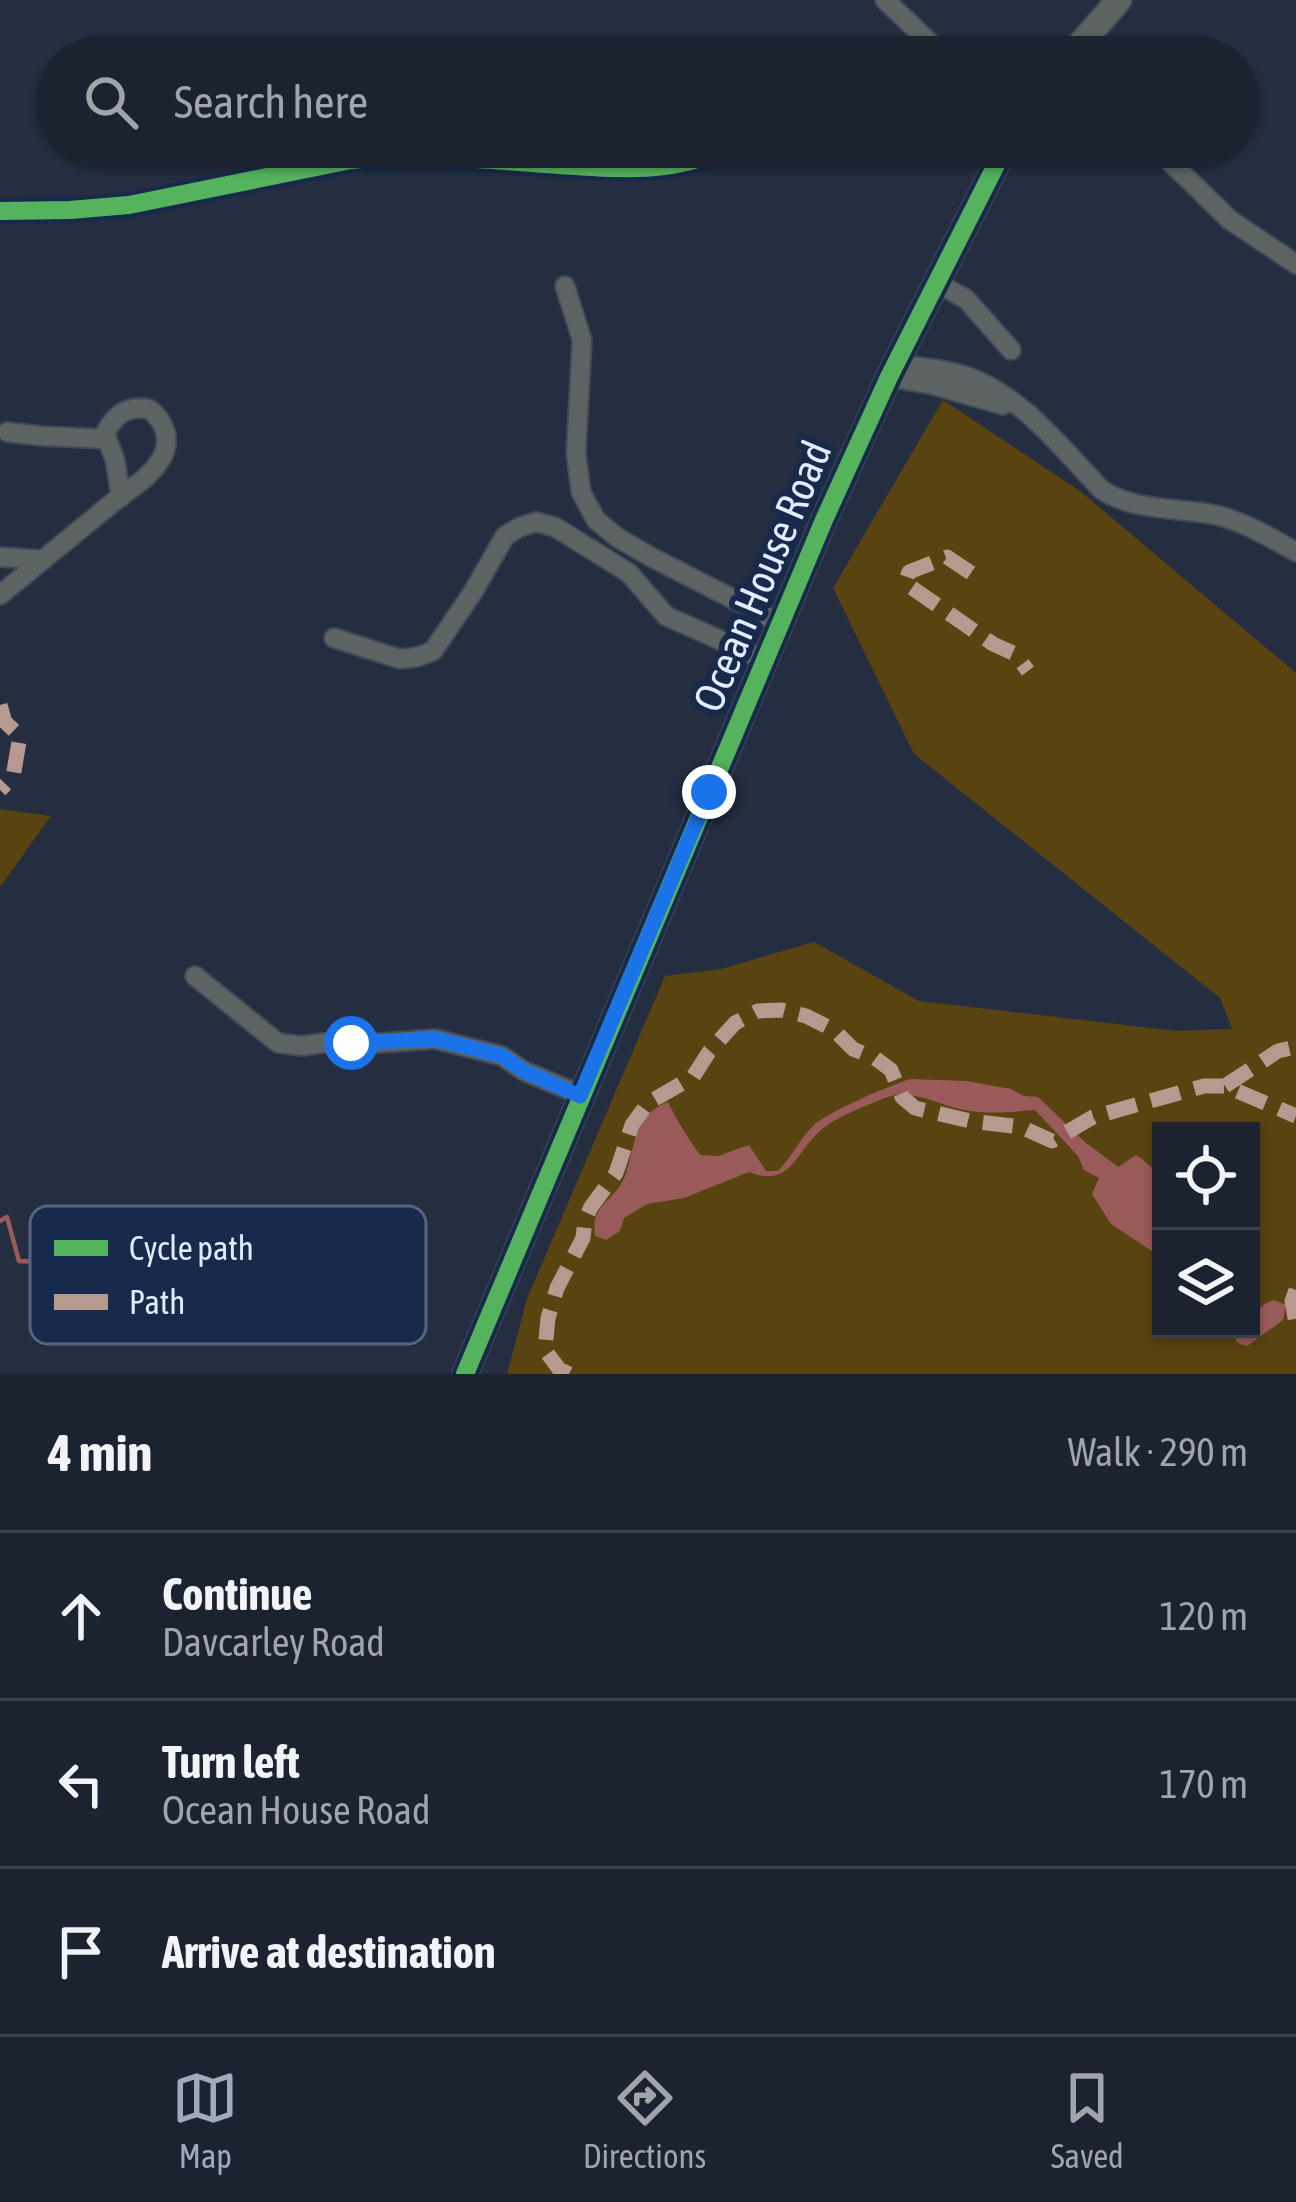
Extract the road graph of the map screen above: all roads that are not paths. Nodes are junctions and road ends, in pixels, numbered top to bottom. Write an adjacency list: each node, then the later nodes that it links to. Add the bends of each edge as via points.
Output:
1 (885, 0): 3 (street)
2 (1115, 1): 4 (main road)
3 (923, 36)
4 (1087, 36)
5 (315, 168): 8 (street, via 129,205)
6 (992, 168): 10 (main road, Ocean House Road)
7 (1176, 168): 9 (street, via 1230,220)
8 (0, 211)
9 (1296, 264)
10 (935, 282): 12 (street, via 966,299); 13 (main road, Ocean House Road)
11 (565, 286): 21 (street, via 582,340 580,492 596,520)
12 (1011, 350)
13 (892, 371): 17 (street, via 1025,410 1113,497 1219,516); 21 (main road, Ocean House Road)
14 (7, 432): 15 (street)
15 (106, 439): 16 (street); 16 (street, via 114,419 133,408 155,413 164,428 161,458)
16 (121, 496): 19 (street)
17 (1296, 552)
18 (0, 557): 19 (street)
19 (43, 560): 20 (street)
20 (0, 595)
21 (780, 623): 23 (main road, Ocean House Road)
22 (334, 638): 23 (street, via 400,659 433,651 506,536 536,523 629,573 666,616)
23 (765, 660): 25 (main road, Ocean House Road)
24 (195, 976): 25 (street, via 278,1043 435,1039 502,1056)
25 (580, 1096): 26 (main road, Ocean House Road)
26 (465, 1374)

